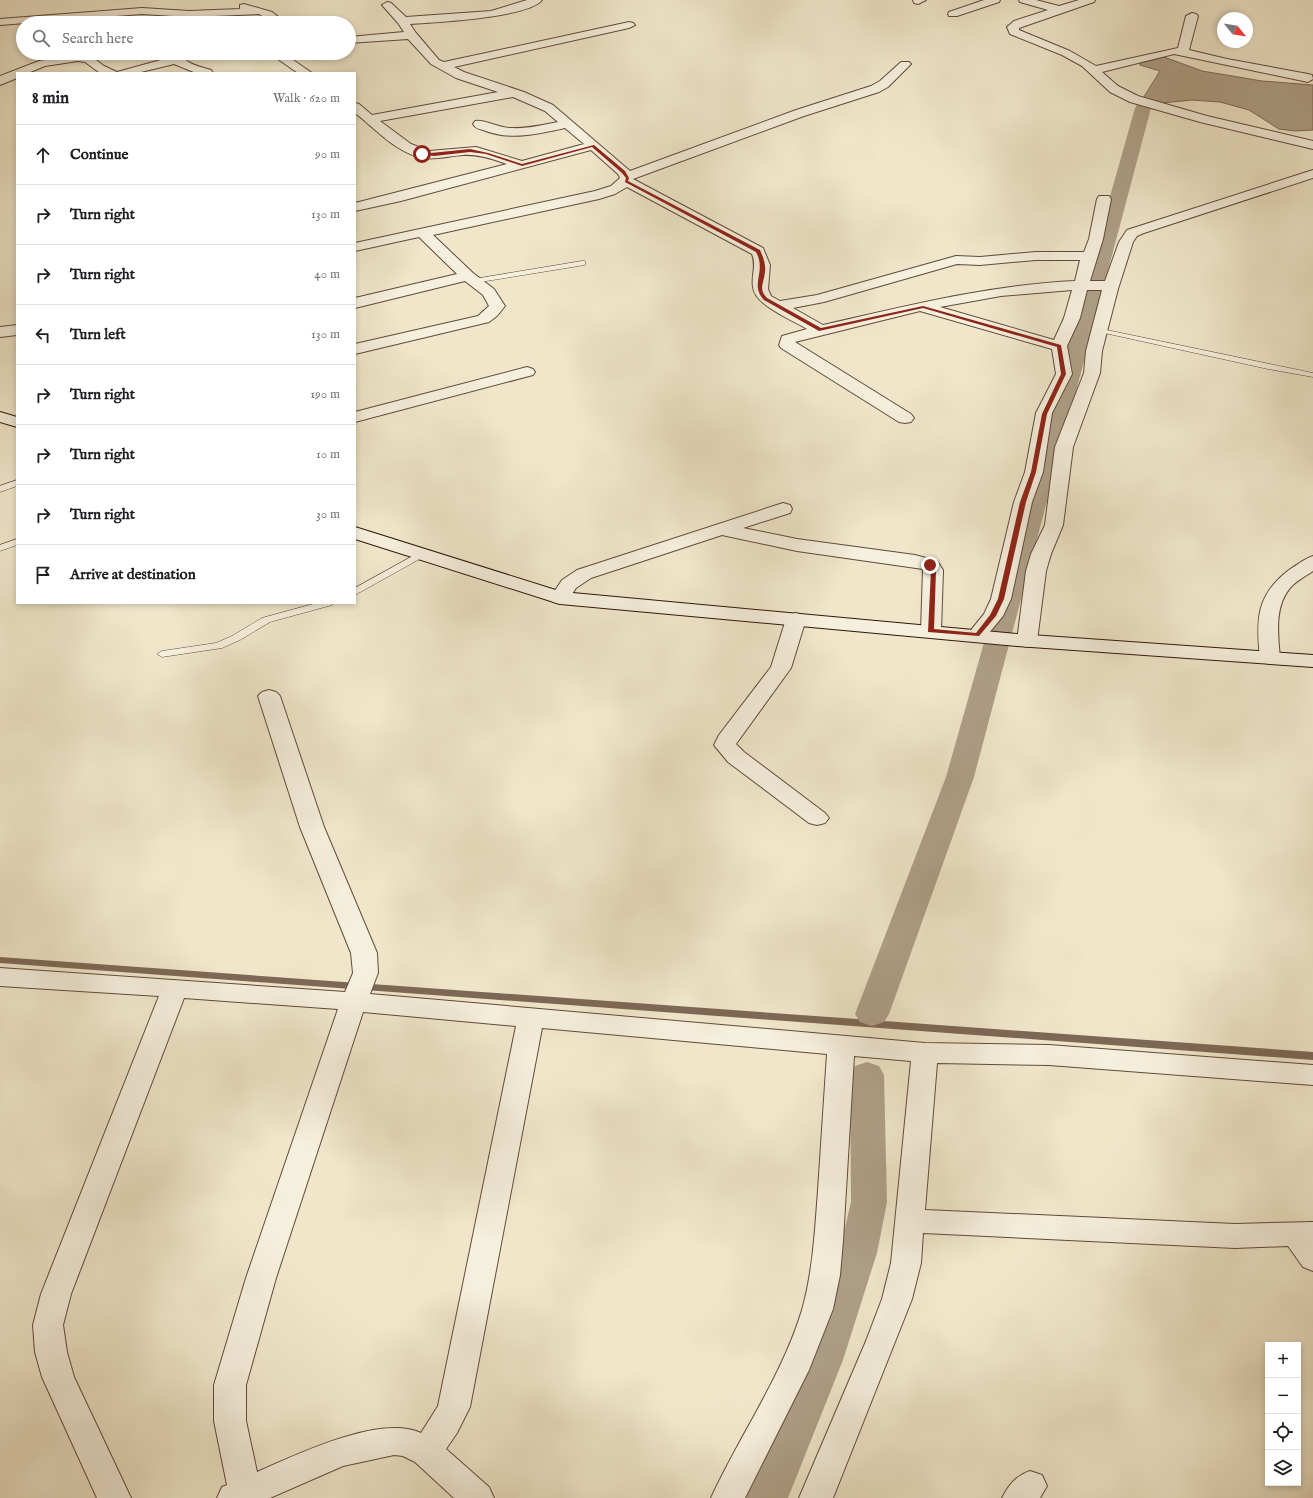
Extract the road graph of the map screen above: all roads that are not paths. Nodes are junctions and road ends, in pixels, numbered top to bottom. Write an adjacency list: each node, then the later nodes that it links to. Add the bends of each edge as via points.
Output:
1 (537, 0): 15 (street, via 491,14)
2 (995, 0): 9 (street)
3 (1024, 0): 7 (street)
4 (1090, 0): 7 (street)
5 (218, 2): 8 (street)
6 (387, 5): 15 (street)
7 (1061, 10): 27 (street, via 1018,24 1013,27 1014,32 1066,53)
8 (259, 11): 10 (street, via 189,14 142,11); 11 (street)
9 (952, 14)
10 (65, 16)
11 (272, 16)
12 (1192, 16): 19 (street)
13 (16, 20): 14 (street)
14 (0, 22)
15 (403, 22): 17 (street)
16 (629, 25): 26 (street)
17 (411, 35): 18 (street); 26 (street, via 435,62)
18 (356, 39)
19 (1183, 52): 27 (street, via 1164,53); 34 (street)
20 (64, 60): 28 (street, via 43,63)
21 (89, 60): 29 (street, via 100,69)
22 (170, 60): 30 (street, via 166,64)
23 (178, 60): 31 (street, via 184,65)
24 (286, 60): 32 (street)
25 (905, 64): 45 (street, via 875,89 777,121)
26 (442, 66): 36 (street, via 460,75)
27 (1095, 70): 41 (street, via 1114,89 1154,106)
28 (20, 72)
29 (109, 72)
30 (127, 72)
31 (204, 72)
32 (304, 72)
33 (16, 73): 35 (street)
34 (1308, 78)
35 (0, 81)
36 (513, 93): 38 (street); 40 (street, via 549,108)
37 (356, 108): 38 (street)
38 (369, 119): 43 (street, via 411,150 422,154 470,151 487,153)
39 (479, 124): 40 (street, via 491,130 508,133)
40 (567, 124): 42 (street)
41 (1313, 145)
42 (592, 146): 43 (street); 45 (street)
43 (522, 165): 47 (street)
44 (1313, 174): 53 (street, via 1132,233)
45 (627, 179): 48 (street, via 613,189 588,197); 55 (street, via 758,251 762,258 763,271 758,288 766,299)
46 (1104, 199): 50 (street, via 1096,238)
47 (356, 207)
48 (422, 232): 49 (street); 52 (street)
49 (356, 247)
50 (1089, 256): 53 (street); 55 (street, via 956,260 819,299)
51 (582, 263): 52 (lane)
52 (471, 279): 54 (street); 62 (street, via 489,292 497,306 483,319)
53 (1095, 285): 56 (street, via 1022,289); 59 (street); 61 (street, via 1072,318)
54 (356, 302)
55 (777, 306): 58 (street)
56 (923, 307): 58 (street); 61 (street)
57 (16, 330): 60 (street)
58 (821, 330): 67 (street, via 788,339 787,345)
59 (1100, 330): 64 (lane, via 1260,366); 84 (street, via 1094,351 1092,373 1064,447 1054,525 1036,571)
60 (0, 332)
61 (1059, 346): 83 (street, via 1064,374 1044,414 1034,472 1023,502 1001,599)
62 (356, 349)
63 (527, 372): 66 (street)
64 (1313, 375)
65 (0, 417): 68 (street)
66 (356, 417)
67 (905, 418)
68 (16, 422)
69 (16, 483): 70 (lane)
70 (0, 489)
71 (783, 509): 72 (street)
72 (720, 530): 79 (street, via 584,574 569,584); 82 (street, via 796,545 930,565 934,570)
73 (356, 533): 76 (street)
74 (16, 542): 75 (lane)
75 (0, 548)
76 (422, 554): 78 (lane); 79 (street)
77 (1313, 562): 86 (street, via 1283,584 1273,600 1267,626)
78 (356, 591)
79 (560, 598): 81 (street)
80 (324, 604): 85 (lane, via 266,620 218,646)
81 (796, 619): 82 (street); 89 (street, via 781,668 725,745 736,757)
82 (930, 631): 83 (street)
83 (985, 636): 84 (street)
84 (1022, 640): 86 (street)
85 (162, 654)
86 (1270, 658): 87 (street)
87 (1313, 661)
88 (269, 696): 92 (street, via 312,827 367,962)
89 (817, 818)
90 (0, 977): 91 (street)
91 (175, 988): 92 (street); 102 (street, via 56,1294 48,1325 51,1352 58,1377)
92 (359, 990): 93 (street); 101 (street, via 263,1271 230,1385 230,1421)
93 (531, 1017): 94 (street); 100 (street, via 454,1407)
94 (841, 1046): 95 (street); 104 (street, via 828,1258 813,1326)
95 (925, 1053): 96 (street, via 1049,1055); 97 (street)
96 (1313, 1075)
97 (911, 1221): 98 (street, via 1235,1236); 105 (street, via 906,1263 897,1299)
98 (1305, 1235): 99 (street)
99 (1313, 1259)
100 (426, 1452): 101 (street, via 408,1442 394,1442 343,1452); 103 (street)
101 (239, 1496)
102 (114, 1498)
103 (477, 1498)
104 (728, 1498)
105 (816, 1498)

